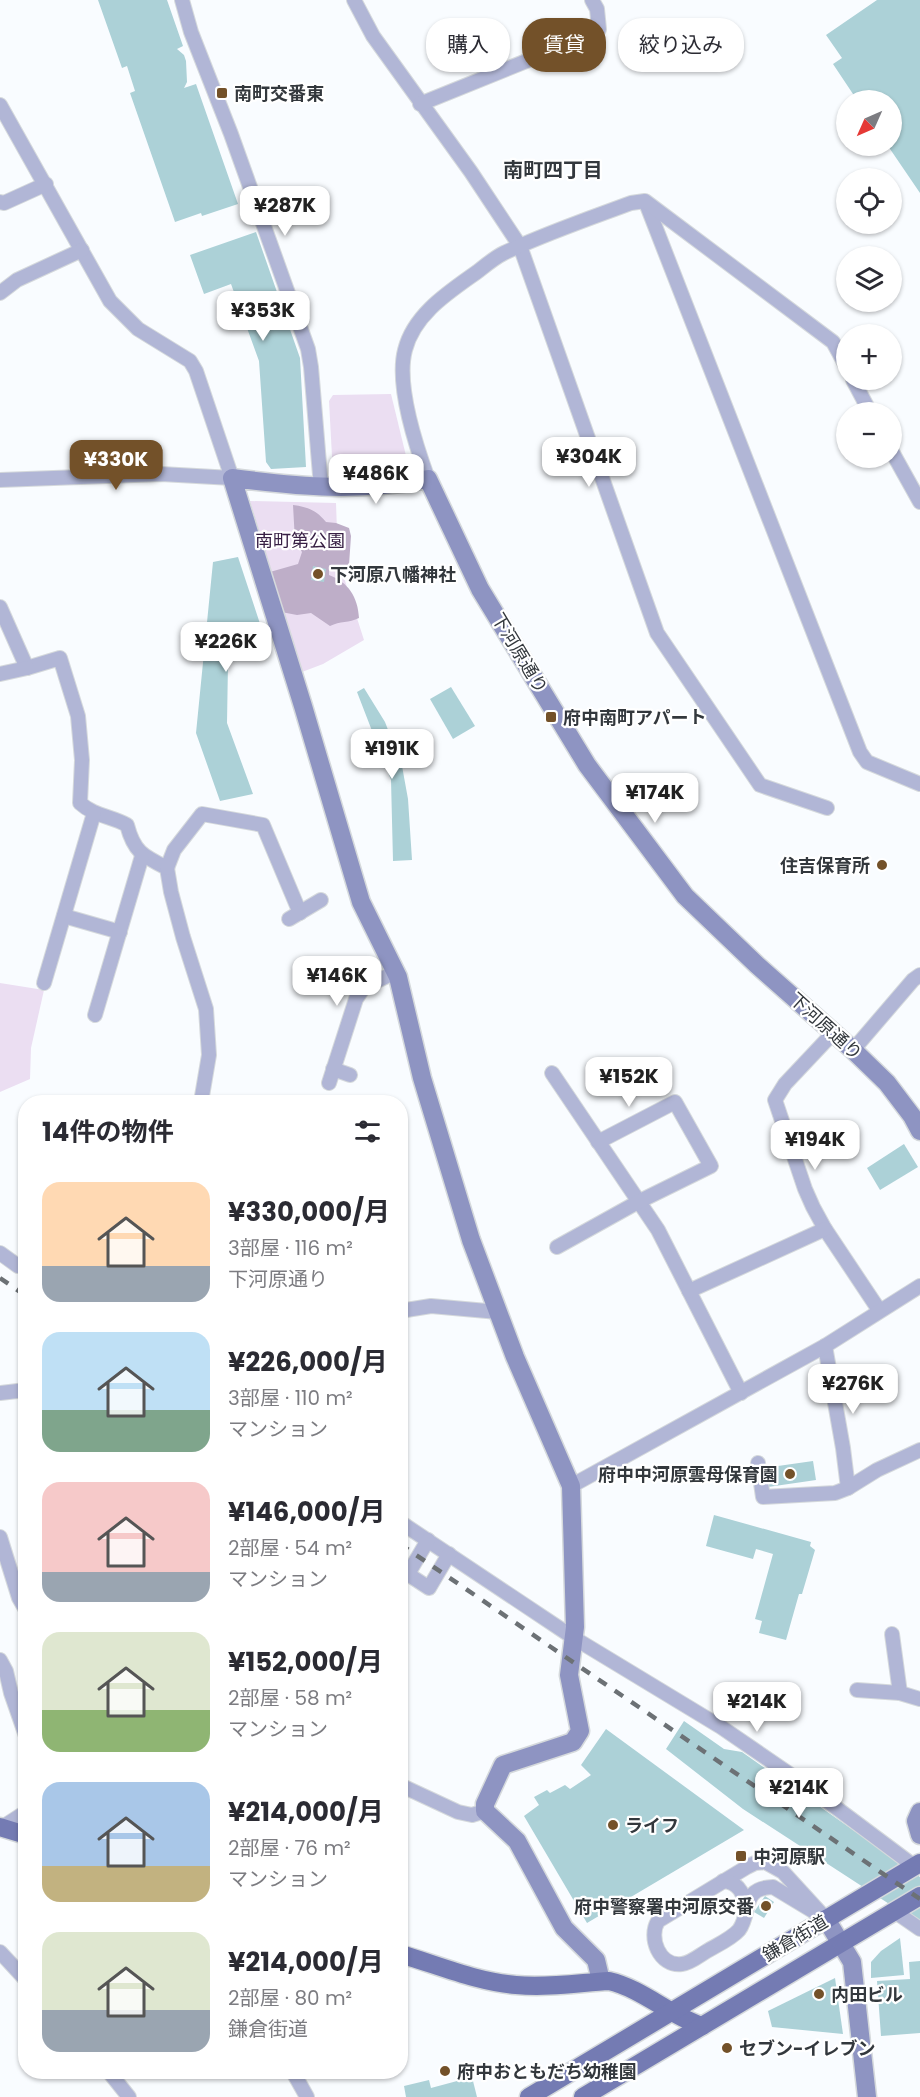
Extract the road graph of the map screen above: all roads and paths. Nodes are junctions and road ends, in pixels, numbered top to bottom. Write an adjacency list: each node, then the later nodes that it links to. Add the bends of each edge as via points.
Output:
1 (182, 0): 17 (street, via 308,349)
2 (354, 0): 4 (street)
3 (591, 0): 4 (street, via 597,9 599,29 591,35)
4 (420, 104): 9 (street)
5 (0, 105): 6 (street)
6 (46, 184): 8 (street); 10 (street)
7 (645, 201): 9 (street); 12 (street); 22 (street, via 860,752 867,762)
8 (0, 202)
9 (520, 246): 15 (street, via 501,255 430,308 405,349 405,394); 23 (street, via 657,633 760,785)
10 (82, 250): 11 (street, via 17,280); 14 (street, via 119,312 190,362 196,371)
11 (0, 293)
12 (836, 348)
13 (901, 468): 18 (street)
14 (232, 478): 16 (street, via 160,474); 17 (street); 30 (street, via 361,902)
15 (428, 479): 17 (street, via 392,486); 34 (street, 下河原通り, via 480,589 599,782 685,896)
16 (0, 480)
17 (321, 487)
18 (920, 502)
19 (0, 607): 20 (street)
20 (27, 668): 21 (street); 24 (street, via 60,658 78,716 80,803)
21 (0, 674)
22 (920, 784)
23 (827, 808)
24 (94, 813): 25 (street, via 127,825 131,841); 28 (street)
25 (142, 856): 26 (street); 29 (street)
26 (167, 868): 27 (street, via 174,850 202,814 262,825 295,916); 40 (street, via 206,1009 209,1055)
27 (321, 900)
28 (64, 916): 29 (street); 32 (street)
29 (120, 932): 33 (street)
30 (396, 972): 36 (street, via 364,987 356,999); 52 (street, via 422,1078 471,1240)
31 (920, 975): 35 (street)
32 (44, 983)
33 (95, 1015)
34 (834, 1032): 35 (street, 下河原通り); 44 (street, via 775,1100 805,1189)
35 (853, 1050): 41 (street, 下河原通り, via 886,1083)
36 (333, 1069): 38 (street); 39 (street)
37 (552, 1073): 42 (street)
38 (350, 1075)
39 (328, 1083)
40 (202, 1095)
41 (920, 1131)
42 (597, 1142): 43 (street); 43 (street, via 675,1102 711,1166)
43 (638, 1202): 45 (street); 49 (street, via 658,1230)
44 (825, 1229): 49 (street); 51 (street)
45 (557, 1247)
46 (0, 1253): 47 (street)
47 (18, 1266)
48 (920, 1286): 51 (street)
49 (689, 1291): 56 (street)
50 (408, 1310): 52 (street, via 431,1306)
51 (879, 1310): 53 (street)
52 (498, 1312): 59 (street)
53 (825, 1346): 56 (street); 60 (street)
54 (18, 1391): 55 (street)
55 (0, 1393)
56 (741, 1393): 59 (street)
57 (920, 1450): 60 (street)
58 (758, 1463): 60 (street, via 764,1497 835,1493)
59 (570, 1486): 69 (street)
60 (848, 1488)
61 (408, 1527): 63 (street)
62 (0, 1537): 67 (street)
63 (428, 1540): 64 (street); 65 (street)
64 (449, 1554): 66 (street, via 429,1588); 69 (street)
65 (408, 1567)
66 (408, 1575)
67 (18, 1595)
68 (892, 1634): 72 (street)
69 (574, 1638): 76 (street, via 568,1675 580,1731 573,1742 503,1765); 82 (street, via 721,1727)
70 (0, 1660): 74 (street)
71 (857, 1690): 72 (street)
72 (900, 1693): 73 (street)
73 (920, 1700)
74 (18, 1713)
75 (408, 1789): 76 (street, via 458,1812 472,1815)
76 (485, 1811): 93 (street, via 517,1841 564,1928 596,1960)
77 (920, 1812): 81 (street, via 916,1821)
78 (18, 1817): 79 (street)
79 (1, 1827): 80 (main road)
80 (18, 1832)
81 (920, 1835)
82 (917, 1864): 87 (main road, 鎌倉街道)
83 (723, 1881): 85 (street, via 738,1887); 85 (street, via 658,1921 653,1936 663,1957 672,1963 686,1963 733,1935); 87 (street, via 755,1863 765,1862 783,1872)
84 (920, 1896): 86 (main road, 鎌倉街道)
85 (746, 1909): 87 (street, via 757,1890 772,1887)
86 (894, 1911): 88 (street); 89 (main road, 鎌倉街道)
87 (826, 1919): 89 (street); 94 (main road, 鎌倉街道)
88 (920, 1929)
89 (841, 1943): 95 (main road, 鎌倉街道); 103 (street, via 852,1962)
90 (0, 1952): 92 (street)
91 (408, 1956): 93 (main road, via 516,1985)
92 (18, 1971)
93 (601, 1981): 94 (main road, via 626,1986)
94 (670, 2013): 95 (main road); 101 (main road, 鎌倉街道)
95 (702, 2026): 98 (main road, 鎌倉街道)
96 (115, 2079): 99 (street)
97 (297, 2079): 100 (street)
98 (607, 2090): 102 (main road, 鎌倉街道)
99 (129, 2097)
100 (307, 2097)
101 (529, 2097)
102 (583, 2097)
103 (867, 2097)

